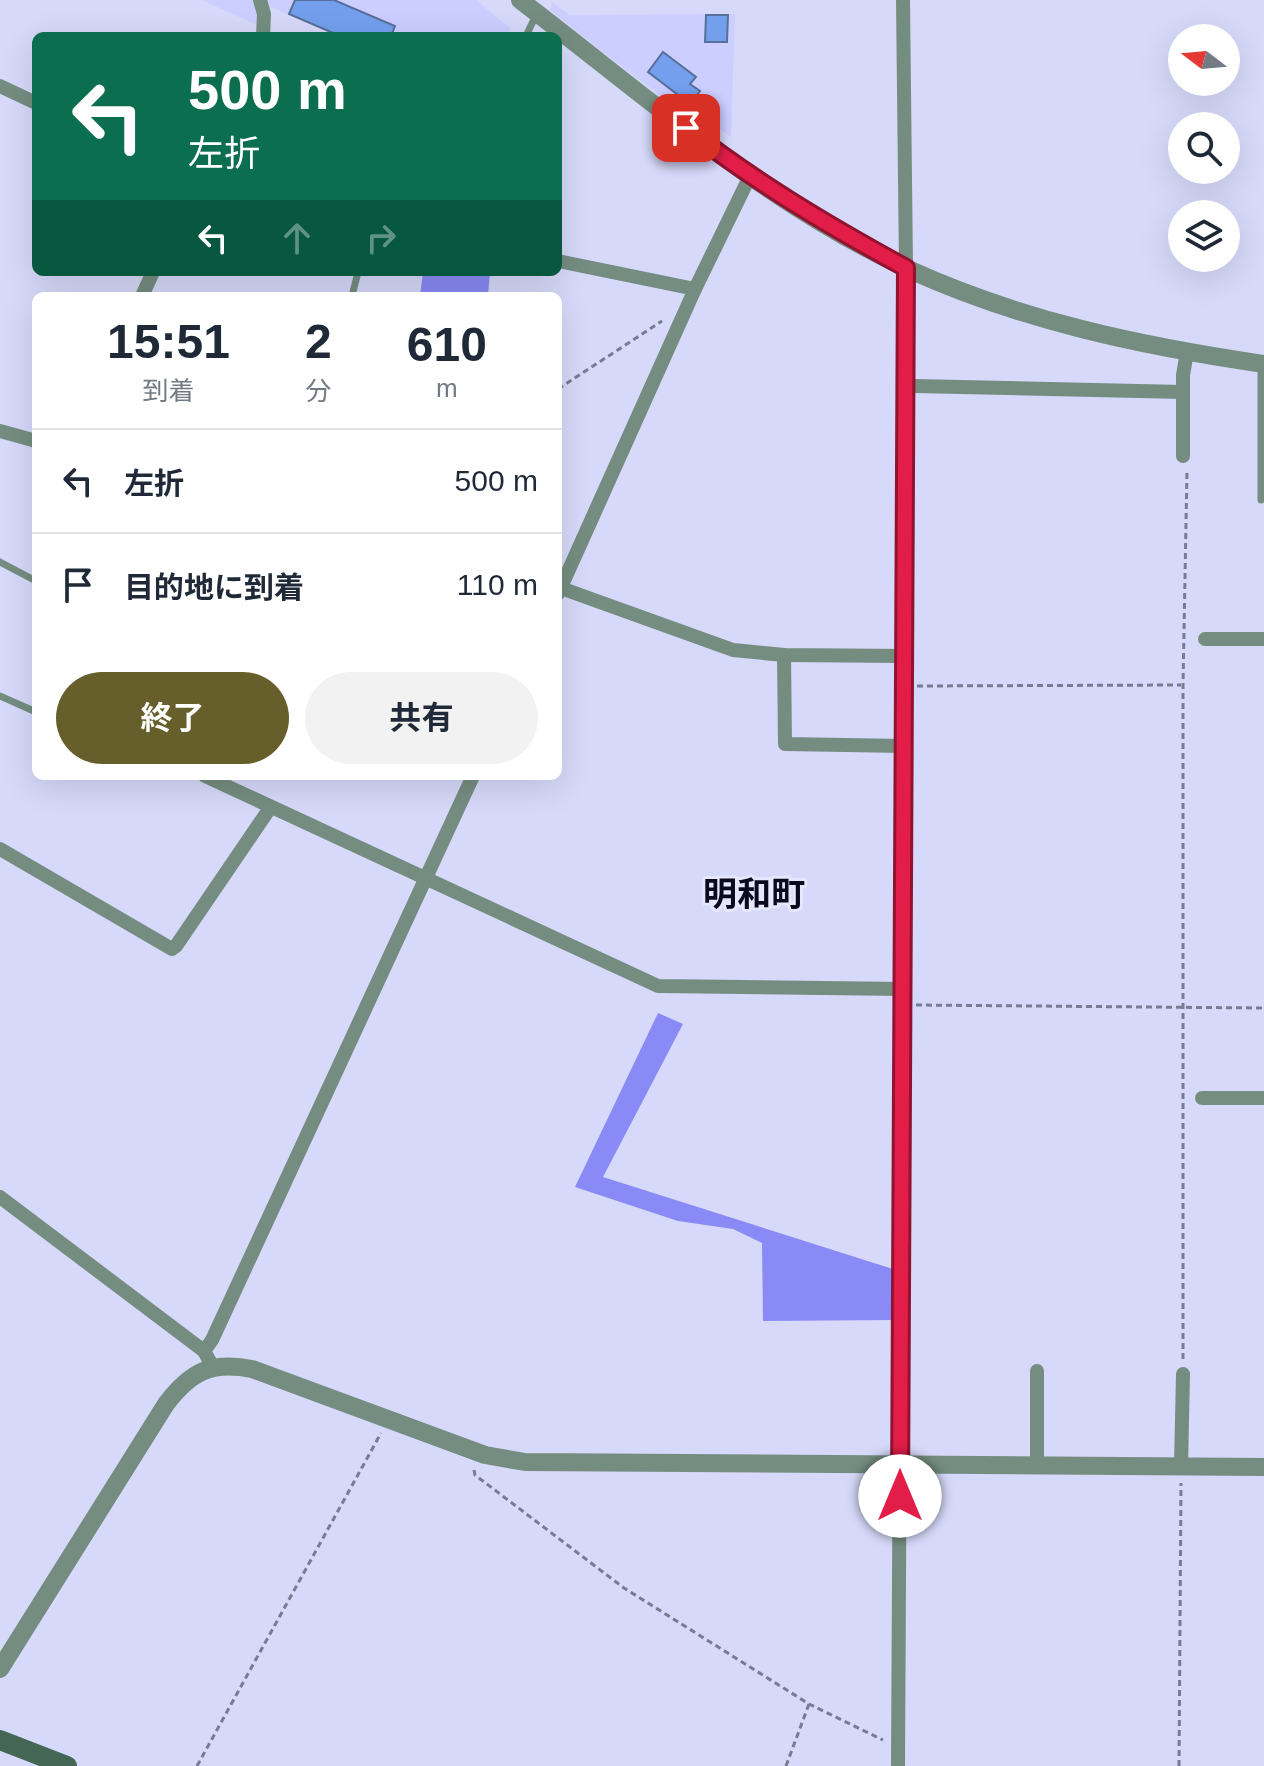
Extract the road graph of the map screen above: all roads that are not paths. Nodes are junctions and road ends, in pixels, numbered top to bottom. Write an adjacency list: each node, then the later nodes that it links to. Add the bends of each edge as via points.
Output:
1 (260, 0): 5 (street)
2 (520, 0): 4 (street)
3 (903, 0): 13 (street)
4 (537, 13): 6 (lane); 8 (street)
5 (263, 32)
6 (528, 32)
7 (562, 32): 11 (street)
8 (562, 32)
9 (0, 86): 10 (street)
10 (32, 101)
11 (750, 176): 13 (street); 14 (street)
12 (562, 262): 14 (street)
13 (906, 268): 15 (street, via 1023,313); 30 (street)
14 (695, 289): 25 (street)
15 (1187, 352): 16 (street); 18 (street)
16 (1263, 364): 22 (lane)
17 (915, 386): 18 (street)
18 (1183, 392): 21 (street)
19 (0, 431): 20 (street)
20 (32, 440)
21 (1183, 456)
22 (1261, 500)
23 (0, 562): 24 (lane)
24 (32, 579)
25 (562, 583)
26 (562, 591): 29 (street, via 733,650)
27 (1205, 639): 28 (street)
28 (1264, 639)
29 (784, 655): 30 (street); 33 (street, via 785,744)
30 (905, 656): 33 (street)
31 (0, 696): 32 (lane)
32 (32, 710)
33 (905, 746): 39 (street)
34 (213, 780): 36 (street)
35 (471, 780): 38 (street)
36 (270, 808): 37 (street, via 172,949); 38 (street)
37 (0, 849)
38 (426, 877): 39 (street, via 658,986); 43 (street, via 212,1340)
39 (904, 989): 46 (street)
40 (1202, 1098): 41 (street)
41 (1264, 1098)
42 (0, 1197): 43 (street)
43 (208, 1359): 46 (street, via 252,1369 505,1460); 50 (street, via 166,1404)
44 (1037, 1371): 47 (street)
45 (1183, 1374): 48 (street)
46 (900, 1464): 47 (street); 53 (street)
47 (1037, 1465): 48 (street)
48 (1181, 1467): 49 (street)
49 (1264, 1467)
50 (0, 1669)
51 (0, 1740): 52 (main road)
52 (67, 1766)
53 (898, 1766)

